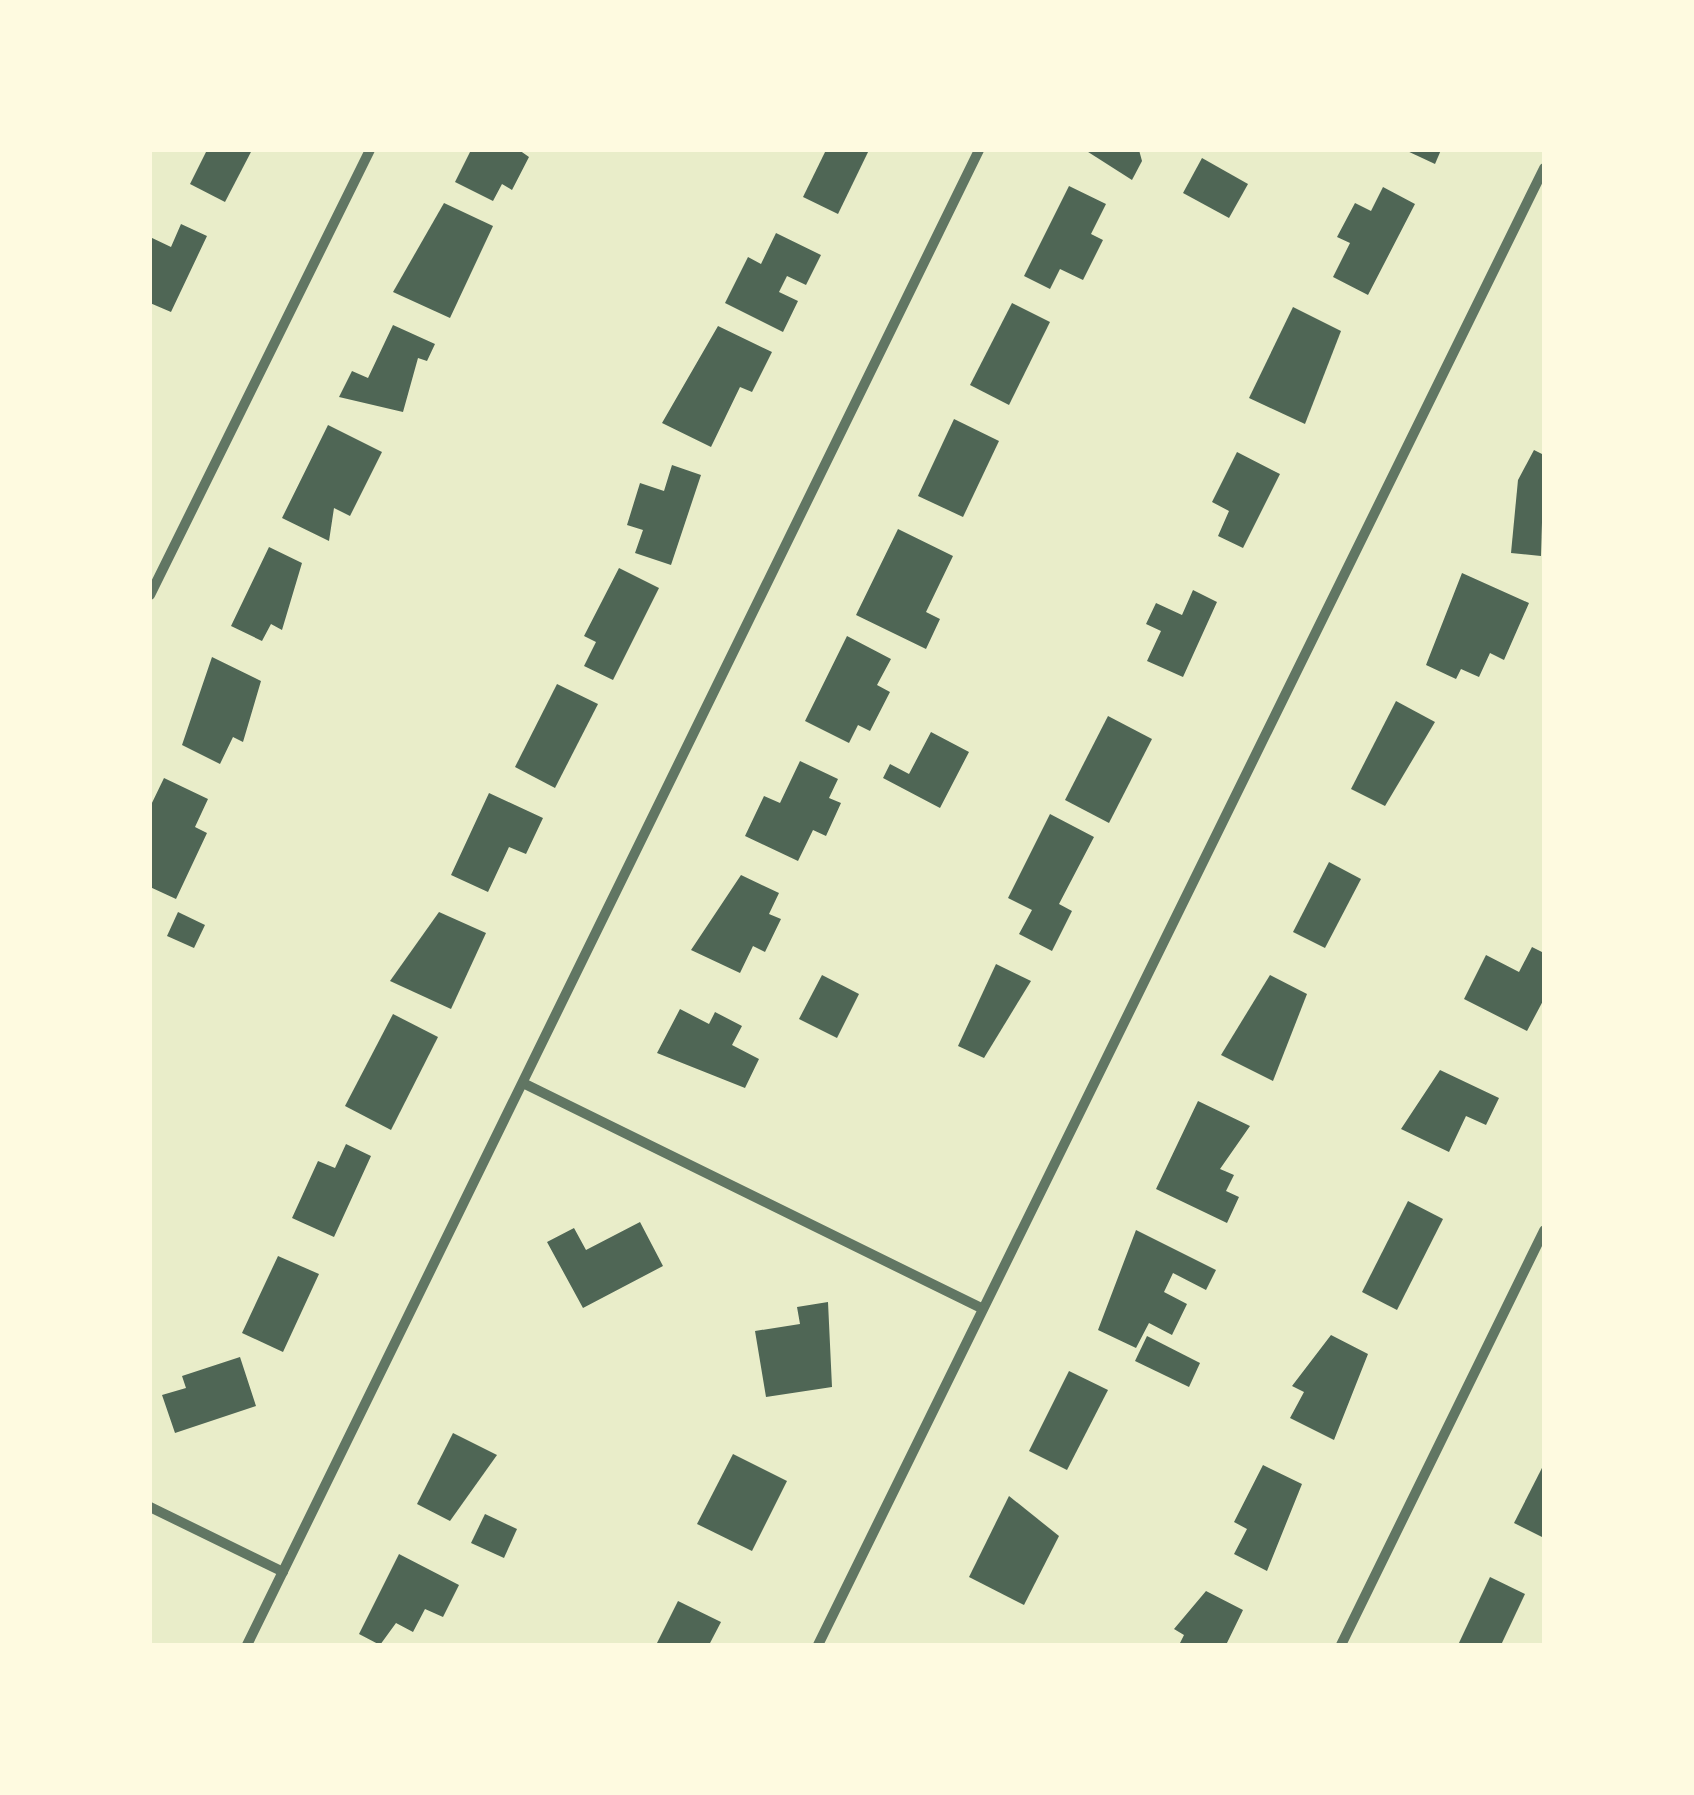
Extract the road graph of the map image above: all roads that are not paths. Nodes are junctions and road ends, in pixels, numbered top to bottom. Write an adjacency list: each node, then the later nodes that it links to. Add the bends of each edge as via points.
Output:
1 (370, 150): 4 (street)
2 (979, 150): 5 (street)
3 (1544, 168): 7 (street)
4 (150, 595)
5 (525, 1084): 7 (street); 9 (street)
6 (1544, 1230): 12 (street)
7 (983, 1309): 11 (street)
8 (150, 1508): 9 (street)
9 (283, 1572): 10 (street)
10 (248, 1645)
11 (818, 1645)
12 (1341, 1645)

